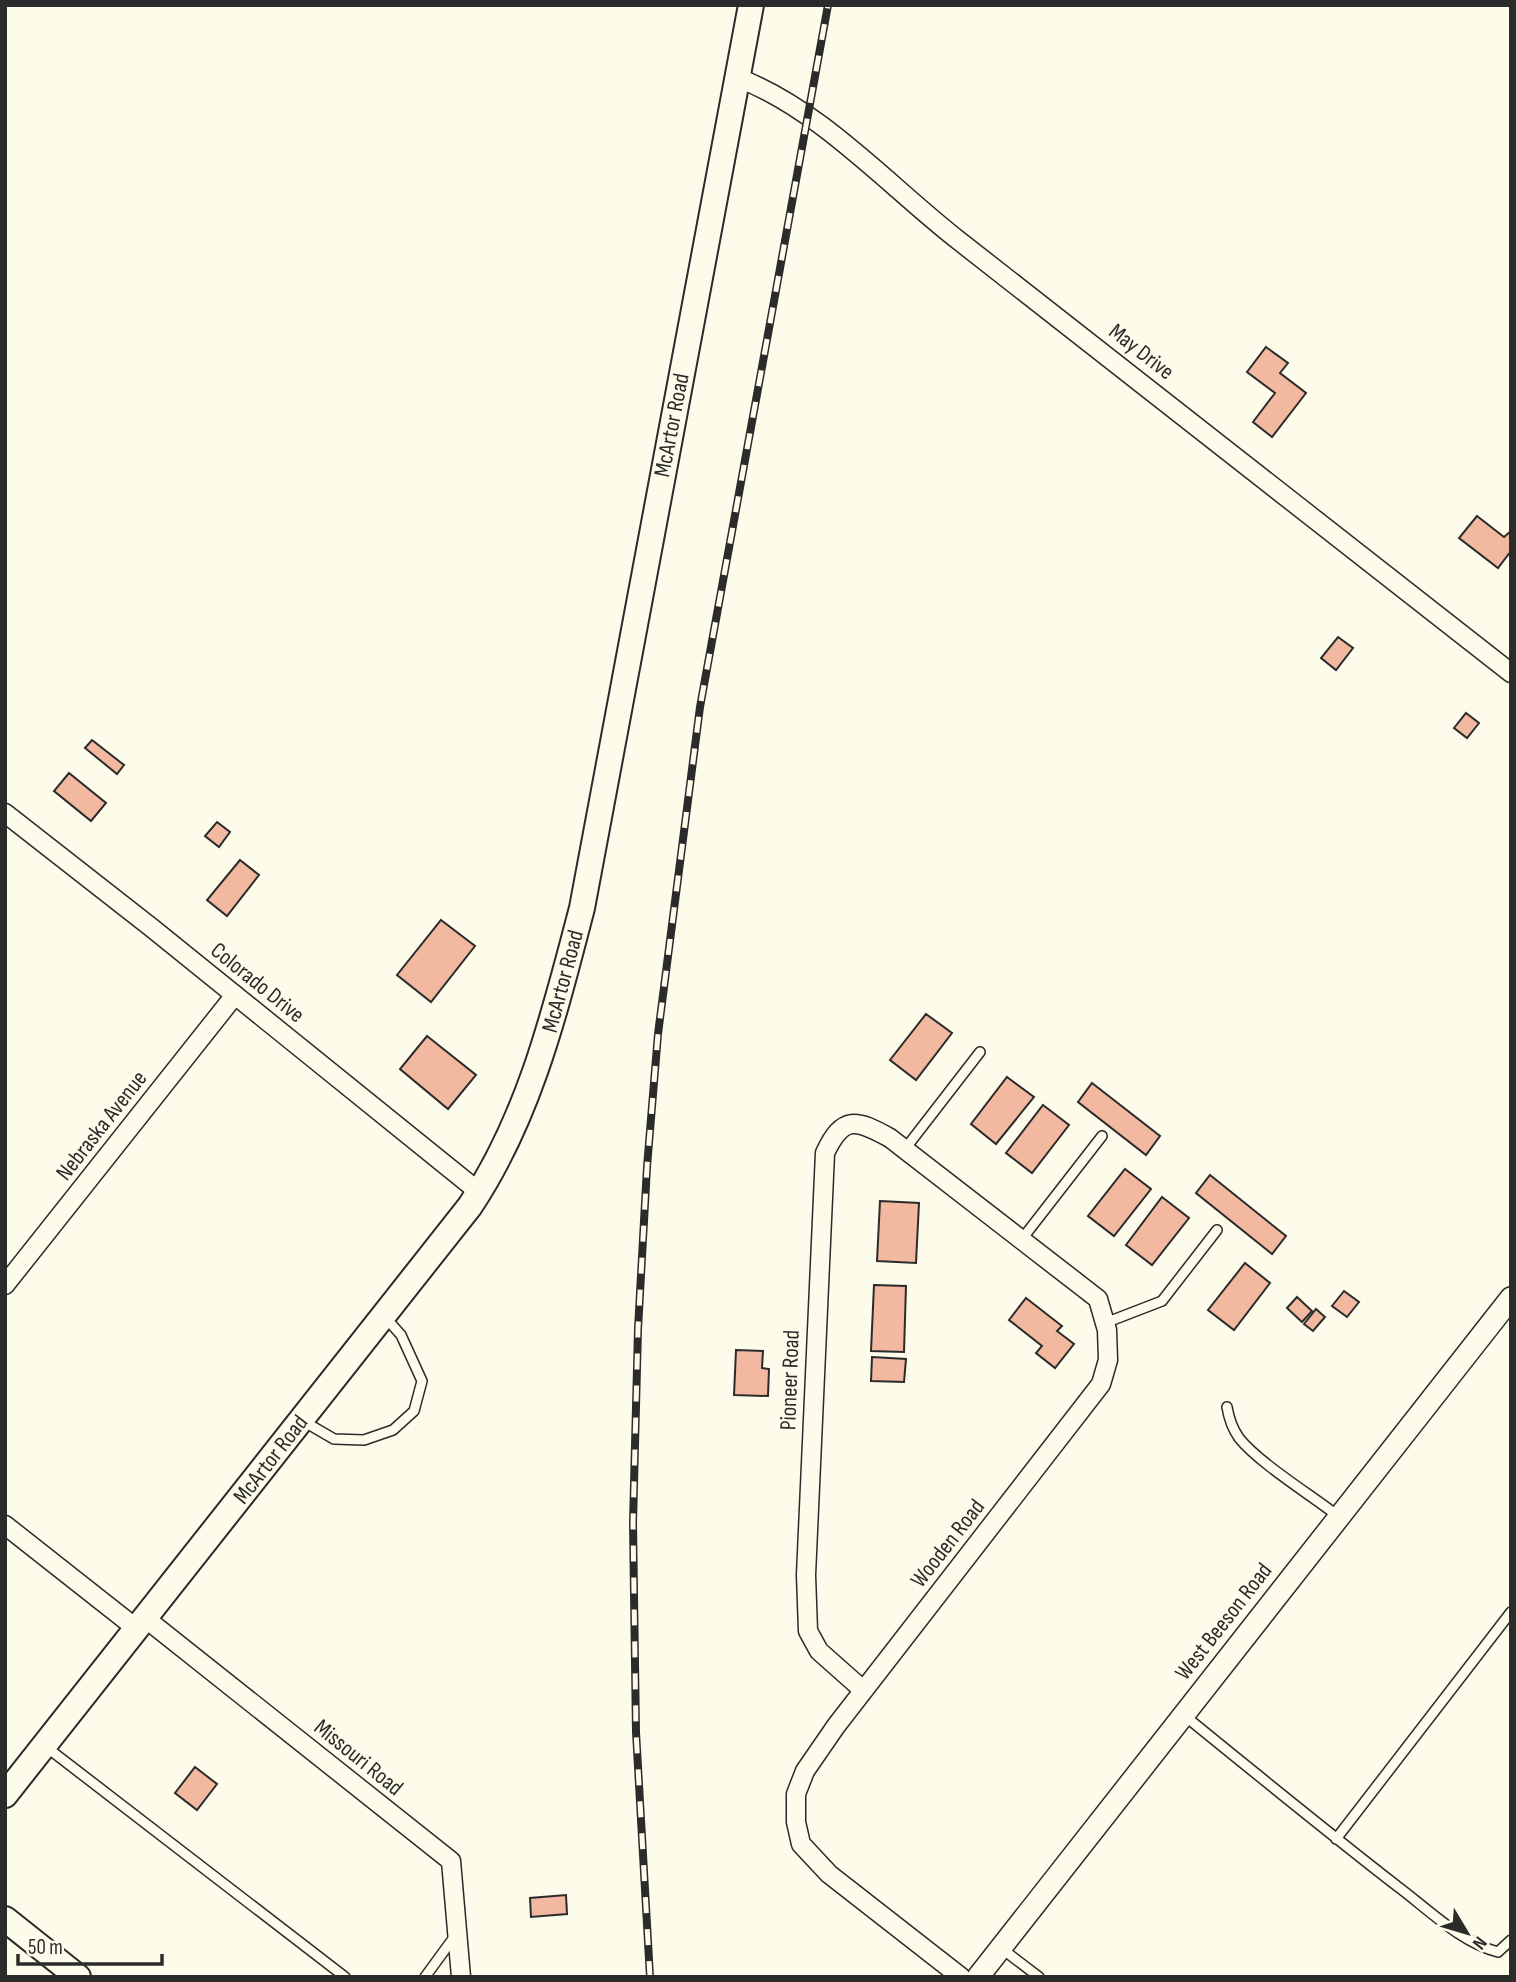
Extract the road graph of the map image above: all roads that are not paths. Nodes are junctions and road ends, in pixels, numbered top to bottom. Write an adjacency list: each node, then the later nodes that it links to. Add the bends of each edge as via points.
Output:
1 (751, 5): 2 (main road, McArtor Road)
2 (738, 78): 3 (street, May Drive, via 761,86 808,115 953,235); 9 (main road, McArtor Road, via 582,908 548,1036 516,1123)
3 (1511, 673)
4 (5, 813): 5 (street, Colorado Drive)
5 (236, 995): 9 (street, Colorado Drive); 12 (street, Nebraska Avenue)
6 (980, 1052): 8 (lane)
7 (1102, 1136): 11 (lane)
8 (905, 1149): 11 (street, Wooden Road); 22 (street, Pioneer Road, via 868,1126 847,1124 835,1133 825,1153 806,1575 808,1631 819,1651)
9 (479, 1192): 14 (main road, McArtor Road)
10 (1217, 1230): 15 (lane, via 1162,1301)
11 (1022, 1238): 15 (street, Wooden Road, via 1098,1299)
12 (5, 1285)
13 (1511, 1298): 18 (street, West Beeson Road, via 1500,1318)
14 (383, 1316): 17 (main road, McArtor Road); 17 (lane, via 401,1335 422,1381 414,1411 393,1430 364,1440 334,1439)
15 (1105, 1323): 22 (street, Wooden Road, via 1108,1360 1101,1384)
16 (1227, 1407): 18 (lane, via 1230,1423 1258,1457)
17 (301, 1420): 21 (main road, McArtor Road)
18 (1338, 1516): 23 (street, West Beeson Road)
19 (5, 1525): 21 (street, Missouri Road)
20 (1511, 1612): 26 (lane)
21 (141, 1623): 24 (main road, McArtor Road); 28 (street, Missouri Road, via 451,1861)
22 (863, 1690): 35 (street, Wooden Road, via 805,1770 796,1794 801,1844 829,1874)
23 (1184, 1715): 26 (lane); 30 (street, West Beeson Road)
24 (44, 1745): 25 (main road, McArtor Road); 32 (lane)
25 (5, 1795)
26 (1336, 1839): 29 (lane, via 1486,1949 1499,1952)
27 (5, 1919): 31 (main road)
28 (458, 1933): 33 (lane); 34 (street, Missouri Road)
29 (1511, 1940)
30 (1001, 1948): 36 (street, West Beeson Road); 37 (lane)
31 (78, 1977)
32 (345, 1977)
33 (425, 1977)
34 (461, 1977)
35 (961, 1977)
36 (978, 1977)
37 (1039, 1977)

